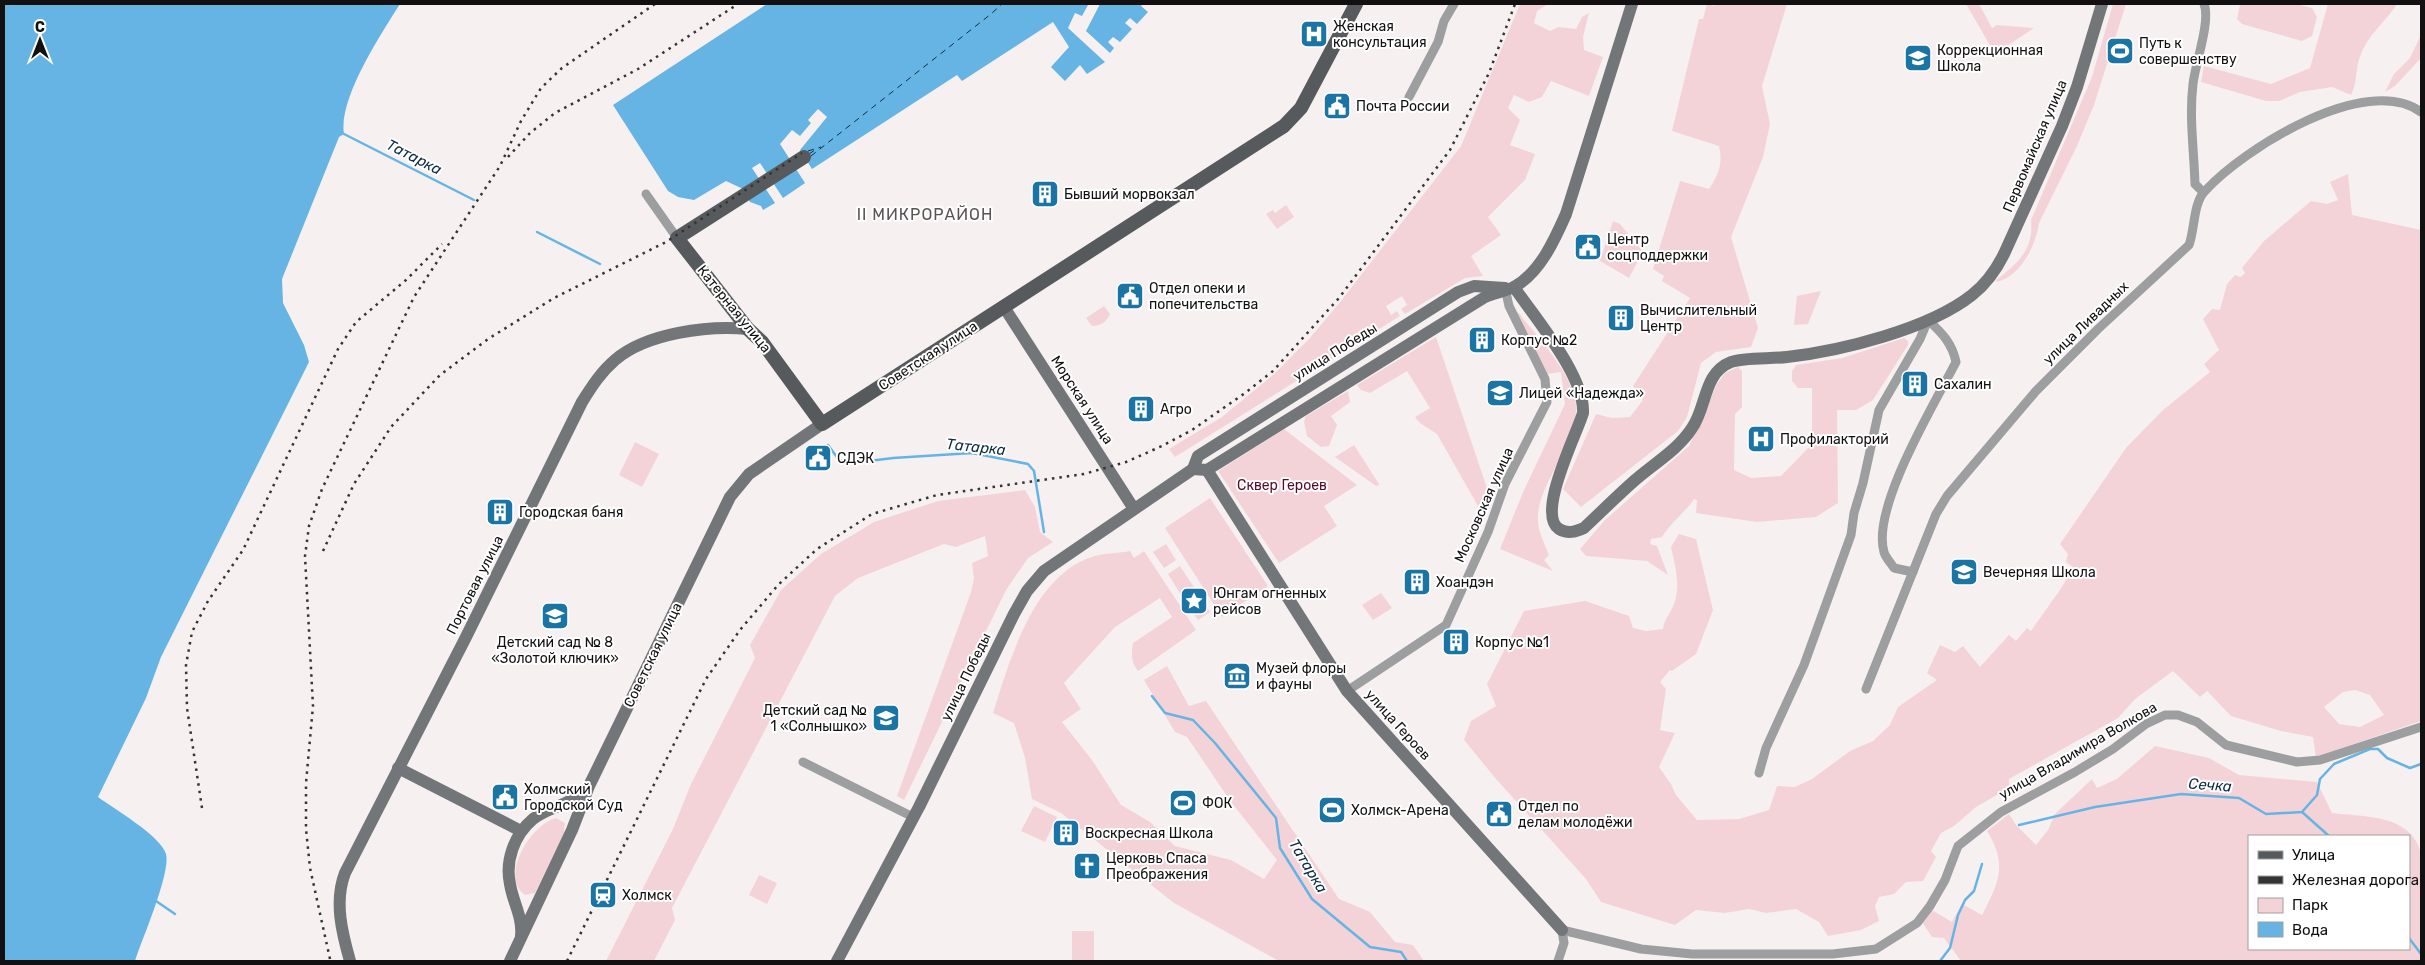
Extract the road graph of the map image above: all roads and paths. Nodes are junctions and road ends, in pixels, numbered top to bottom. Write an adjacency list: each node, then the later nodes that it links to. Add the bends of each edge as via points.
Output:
1 (1356, 4): 13 (main road, Советская улица, via 1301,108 1284,126)
2 (1454, 4): 6 (street)
3 (1632, 4): 12 (main road, via 1566,214 1540,262)
4 (2102, 4): 14 (main road, Первомайская улица, via 2062,126 1997,268 1971,296)
5 (2204, 4): 9 (street, via 2204,27 2191,111 2195,184)
6 (1409, 97)
7 (2421, 112): 9 (street, via 2386,100 2330,109 2287,129)
8 (804, 157): 11 (main road)
9 (2203, 192): 20 (street, улица Ливадных, via 2189,245 2098,328 2015,414 1947,496 1936,514)
10 (646, 194): 11 (street, Катерная улица)
11 (677, 238): 15 (main road, Катерная улица)
12 (1509, 288): 14 (main road, Первомайская улица, via 1573,373 1584,401 1581,420 1550,508 1556,527 1564,532 1584,528 1685,439 1695,424 1711,380 1719,368 1732,361 1788,357 1846,347); 17 (main road, улица Победы, via 1474,286 1458,292 1198,456); 18 (main road, via 1476,302); 22 (street, Московская улица, via 1509,306 1545,379 1548,402 1505,484 1488,532 1446,625)
13 (1004, 307): 16 (main road, Советская улица); 19 (main road, Морская улица)
14 (1928, 320): 20 (street, via 1953,348 1956,362 1903,467 1884,519 1882,535 1884,553 1894,568); 26 (street, via 1879,410 1851,535 1804,664 1766,748)
15 (748, 329): 16 (main road, Катерная улица, via 762,342); 25 (main road, Портовая улица, via 704,328 652,340 616,358 596,378)
16 (822, 424): 27 (main road, Советская улица, via 749,474 730,497)
17 (1194, 468): 18 (main road); 19 (main road, улица Победы)
18 (1207, 470): 22 (main road, улица Героев)
19 (1134, 508): 29 (main road, улица Победы, via 1044,571 1027,591)
20 (1913, 572): 21 (street, улица Ливадных)
21 (1866, 688)
22 (1347, 690): 34 (main road, улица Героев)
23 (2421, 727): 34 (street, улица Владимира Волкова, via 2320,760 2296,762 2226,744 2197,722 2178,714 2165,714 2106,754 1993,818 1958,846 1945,880 1917,923 1876,948 1833,954 1692,954 1642,949)
24 (803, 762): 29 (street)
25 (398, 768): 31 (main road); 36 (main road, Портовая улица, via 339,888 339,906)
26 (1759, 773)
27 (589, 786): 28 (main road, Советская улица, via 566,805); 30 (main road, Советская улица)
28 (553, 808): 30 (main road, via 568,814 573,822); 31 (main road, Советская улица, via 534,818)
29 (913, 818): 38 (main road, улица Победы)
30 (572, 830): 33 (main road, Советская улица)
31 (521, 831): 32 (main road, Советская улица, via 511,851 509,869)
32 (514, 898): 33 (main road, via 533,904); 35 (main road, Советская улица, via 521,918)
33 (540, 900): 35 (main road, Советская улица)
34 (1562, 930): 39 (street, via 1564,943)
35 (520, 941): 37 (main road, Советская улица)
36 (350, 961)
37 (510, 961)
38 (837, 961)
39 (1558, 961)

